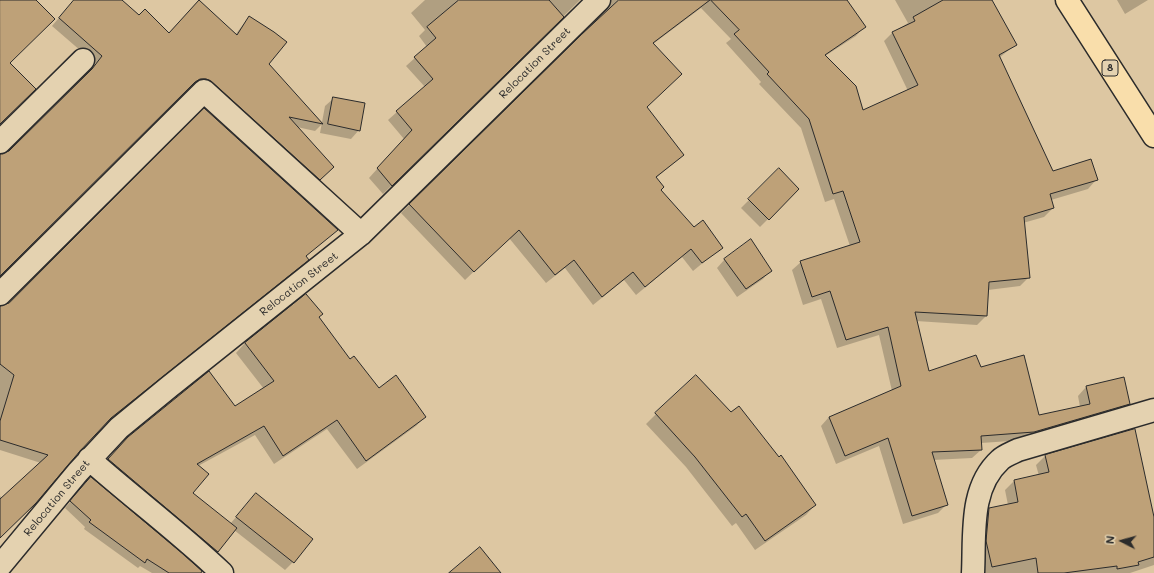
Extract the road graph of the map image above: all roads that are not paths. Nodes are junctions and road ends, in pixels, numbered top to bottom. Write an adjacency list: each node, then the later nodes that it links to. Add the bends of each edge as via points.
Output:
1 (599, 0): 6 (street, Relocation Street)
2 (1067, 0): 4 (highway, 8)
3 (83, 60): 5 (street)
4 (1154, 136)
5 (0, 142)
6 (361, 234): 7 (street, via 204,91); 9 (street, Relocation Street, via 168,387 119,428)
7 (0, 294)
8 (1154, 410): 12 (street, via 1018,450 1000,459 985,477 976,503)
9 (89, 459): 10 (street, Relocation Street); 11 (street)
10 (0, 566)
11 (222, 573)
12 (974, 573)

